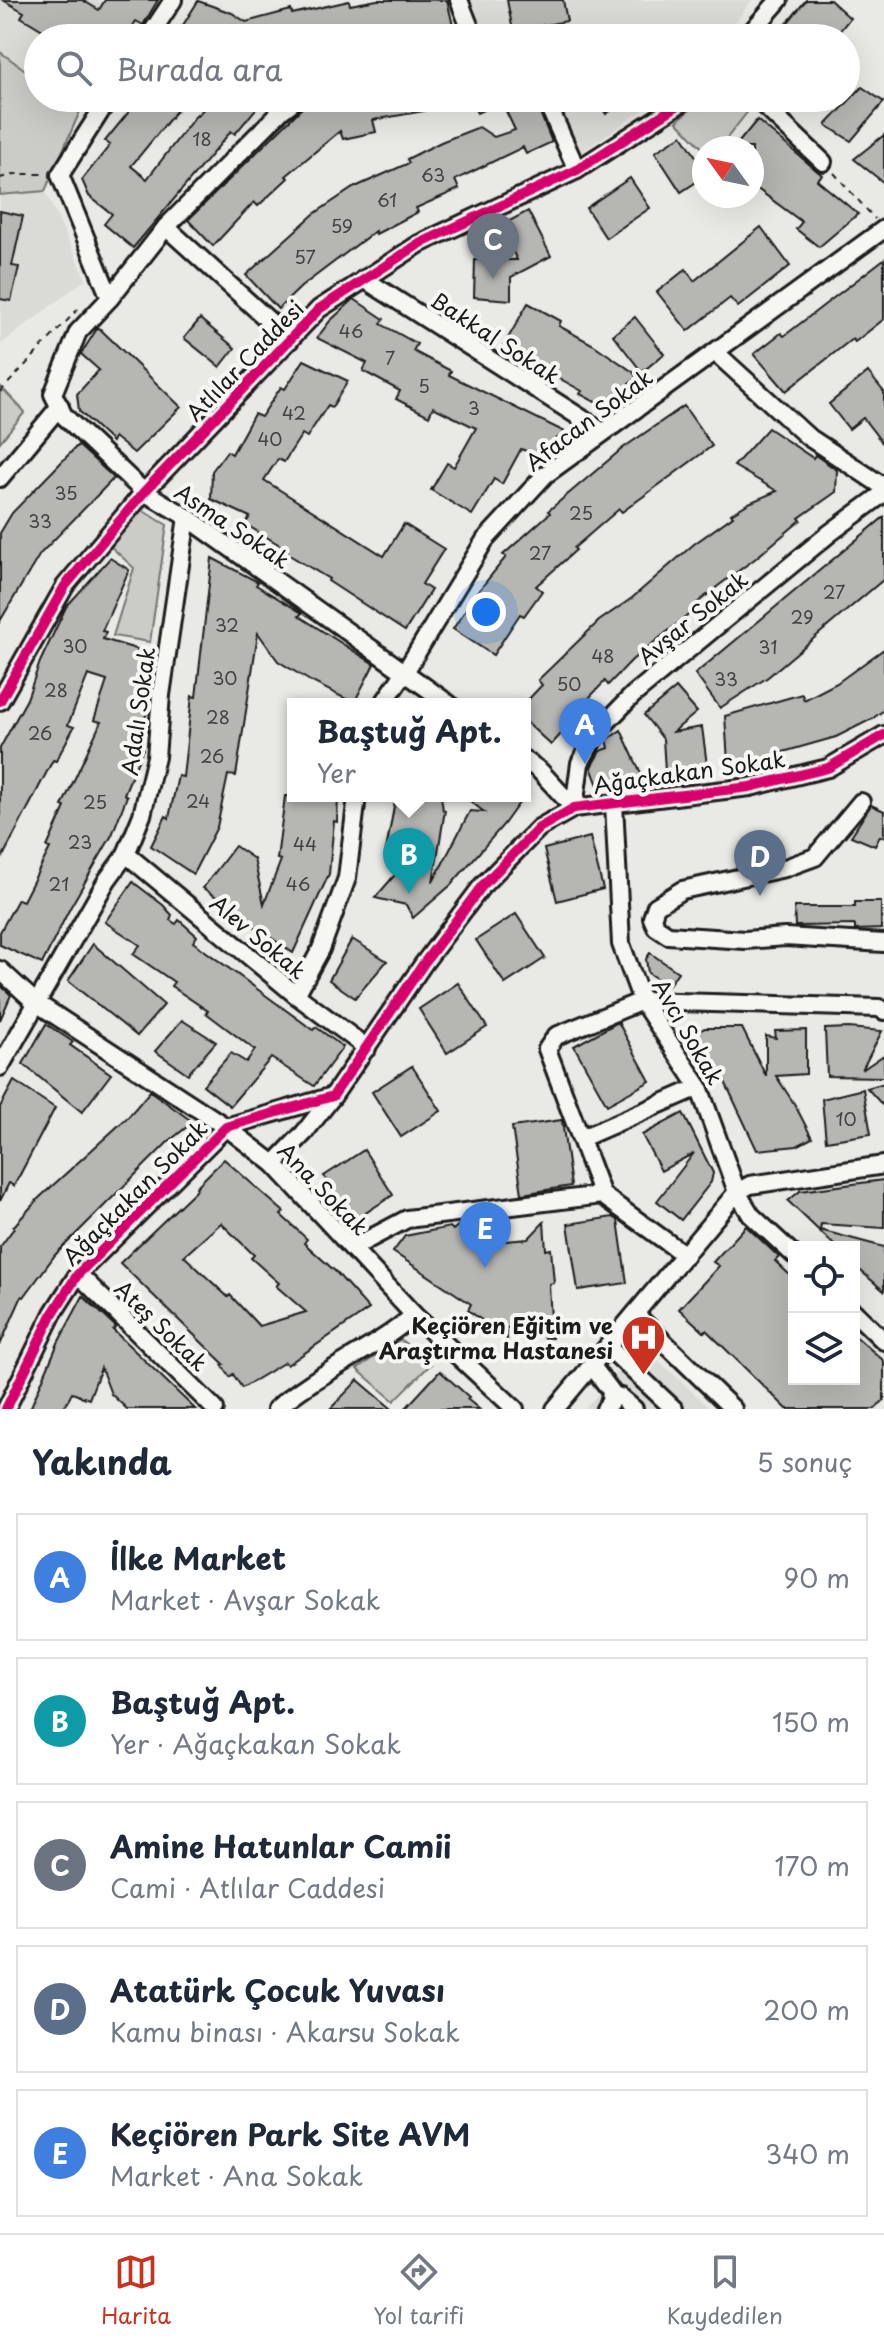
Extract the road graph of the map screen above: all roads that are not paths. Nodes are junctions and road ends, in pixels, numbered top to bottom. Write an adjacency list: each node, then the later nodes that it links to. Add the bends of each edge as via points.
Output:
1 (173, 0): 4 (street)
2 (459, 0): 5 (street)
3 (779, 0): 6 (street)
4 (157, 24)
5 (466, 24)
6 (758, 24)
7 (100, 112): 17 (street, via 60,175)
8 (280, 112): 14 (street)
9 (551, 112): 13 (street)
10 (667, 112): 13 (street, Atlılar Caddesi)
11 (771, 112): 12 (street)
12 (823, 162)
13 (577, 170): 16 (street, Atlılar Caddesi, via 419,244)
14 (166, 227): 17 (street); 18 (street)
15 (884, 229): 19 (street, Afacan Sokak)
16 (364, 279): 18 (street, Atlılar Caddesi, via 319,309); 21 (street, Bakkal Sokak)
17 (110, 298): 20 (street, via 78,332 53,394)
18 (290, 340): 24 (street, Atlılar Caddesi)
19 (715, 352): 21 (street, Afacan Sokak); 23 (street, via 807,436)
20 (60, 406): 22 (street); 24 (street, Asma Sokak, via 64,416)
21 (603, 432): 26 (street, Afacan Sokak, via 545,475 485,540)
22 (0, 478)
23 (884, 490): 35 (street, Avşar Sokak, via 633,695 598,731 580,763)
24 (144, 492): 25 (street, Asma Sokak); 27 (street, Atlılar Caddesi, via 65,586)
25 (187, 517): 26 (street, Asma Sokak); 36 (street, Adalı Sokak, via 156,757)
26 (405, 672): 28 (street, Afacan Sokak); 29 (street, Asma Sokak)
27 (2, 695)
28 (387, 698)
29 (441, 698)
30 (884, 735): 34 (street, Ağaçkakan Sokak, via 828,768 750,787)
31 (531, 764): 35 (street)
32 (356, 802): 39 (street, via 347,878 321,949)
33 (861, 802): 37 (street, via 815,857 682,890 656,906 652,918 668,935)
34 (614, 803): 35 (street, Ağaçkakan Sokak); 40 (street, Avcı Sokak, via 621,944)
35 (574, 808): 43 (street, Ağaçkakan Sokak, via 539,828 482,886)
36 (126, 854): 39 (street, Alev Sokak); 41 (street, Adalı Sokak)
37 (884, 943)
38 (0, 970): 41 (street, Ana Sokak)
39 (296, 995): 43 (street, Alev Sokak)
40 (642, 1001): 42 (street); 45 (street, Avcı Sokak); 48 (street, via 556,1036 547,1049)
41 (35, 1002): 44 (street, Adalı Sokak); 47 (street, Ana Sokak)
42 (884, 1011)
43 (367, 1048): 46 (street, Ağaçkakan Sokak)
44 (0, 1067)
45 (699, 1087): 48 (street); 51 (street, Avcı Sokak)
46 (333, 1096): 47 (street, Ağaçkakan Sokak); 49 (street)
47 (226, 1127): 49 (street, Ana Sokak); 56 (street, Ağaçkakan Sokak)
48 (582, 1138): 52 (street)
49 (274, 1164): 53 (street, Ana Sokak)
50 (884, 1165): 51 (street, via 750,1185)
51 (737, 1192): 54 (street, Avcı Sokak, via 751,1215); 55 (street)
52 (602, 1195): 53 (street, via 407,1219); 55 (street)
53 (352, 1248): 59 (street, Ana Sokak)
54 (788, 1249)
55 (685, 1255): 58 (street)
56 (78, 1274): 64 (street, Ağaçkakan Sokak); 65 (street, Ateş Sokak)
57 (855, 1313): 60 (street)
58 (635, 1314): 61 (street); 71 (street)
59 (414, 1315): 66 (street); 67 (street, Ana Sokak)
60 (884, 1341)
61 (608, 1347): 62 (street); 70 (street)
62 (592, 1366): 63 (street, via 610,1388); 68 (street)
63 (608, 1402): 69 (street, via 620,1397)
64 (6, 1409)
65 (215, 1409)
66 (276, 1409)
67 (515, 1409)
68 (555, 1409)
69 (634, 1409)
70 (674, 1409)
71 (733, 1409)

